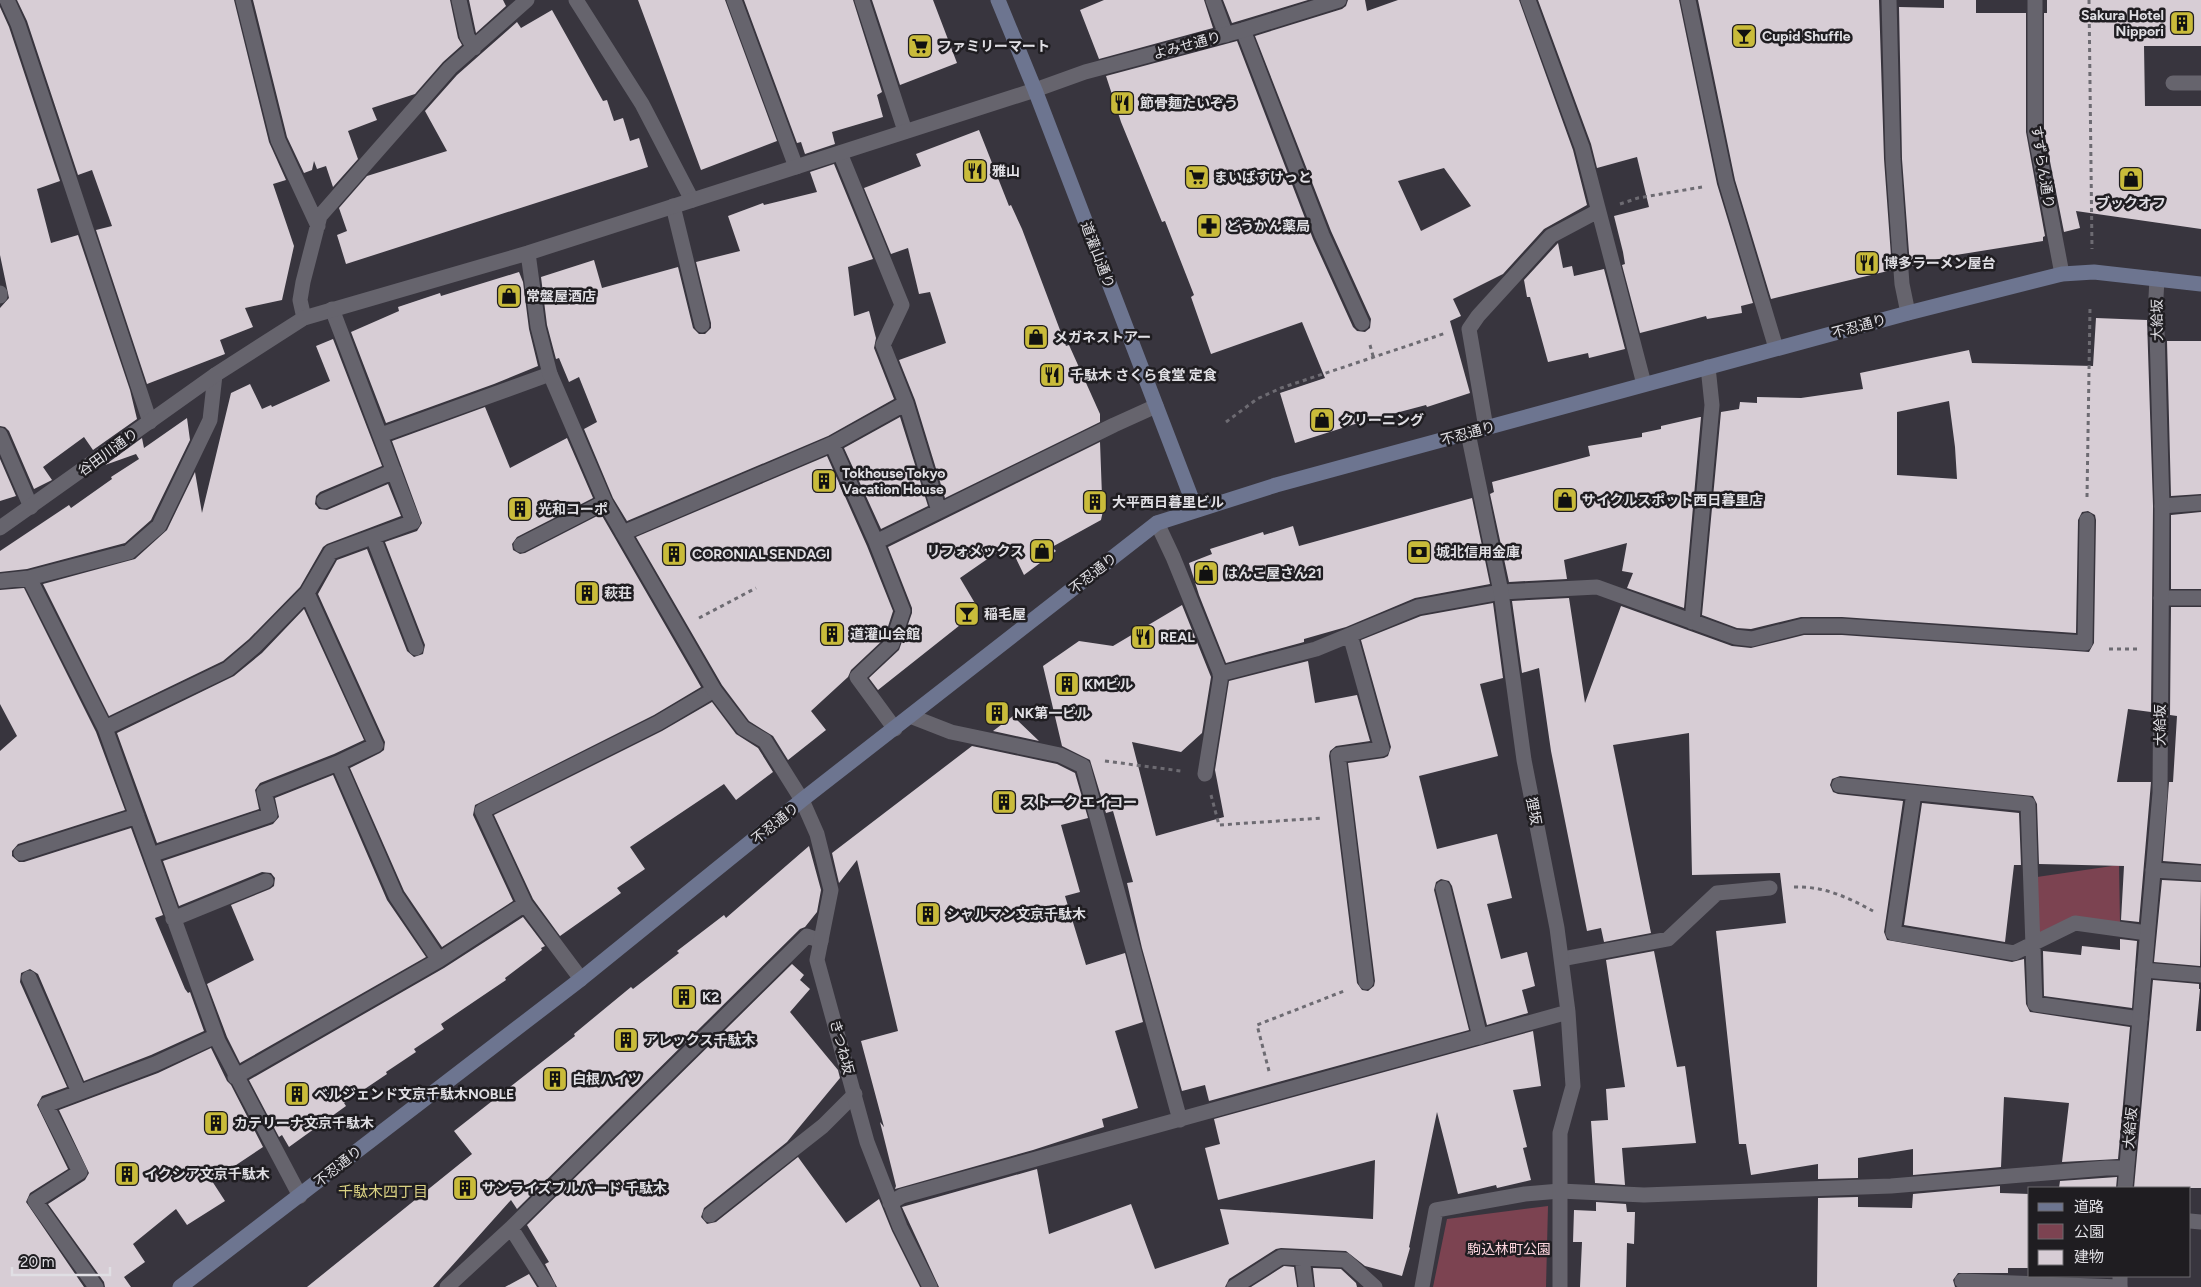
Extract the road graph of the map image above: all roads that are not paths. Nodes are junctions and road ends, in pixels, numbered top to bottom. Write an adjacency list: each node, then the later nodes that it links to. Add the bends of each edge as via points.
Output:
1 (7, 0): 44 (street, via 18,24)
2 (243, 0): 27 (street, via 278,140)
3 (459, 0): 17 (street, via 467,36)
4 (527, 0): 17 (street)
5 (576, 0): 24 (street, via 642,104)
6 (734, 0): 23 (street)
7 (862, 0): 21 (street)
8 (998, 0): 20 (main road, 道灌山通り)
9 (1213, 0): 16 (street)
10 (1339, 0): 15 (street, よみせ通り)
11 (1528, 0): 26 (street, via 1582,147)
12 (1688, 0): 37 (street, via 1726,182)
13 (1889, 0): 33 (street, via 1893,159 1902,284)
14 (2035, 0): 29 (street, すずらん通り, via 2035,132)
15 (1243, 30): 16 (street, よみせ通り); 35 (street, via 1322,235)
16 (1226, 35): 20 (street, よみせ通り, via 1085,72)
17 (474, 48): 27 (street, via 450,68 320,216)
18 (2173, 82): 19 (street)
19 (2201, 83)
20 (1035, 90): 21 (street, よみせ通り); 43 (main road, 道灌山通り)
21 (905, 131): 22 (street, よみせ通り)
22 (840, 153): 23 (street, よみせ通り); 42 (street, via 902,305 883,345)
23 (796, 167): 24 (street, よみせ通り)
24 (692, 200): 25 (street, よみせ通り)
25 (673, 206): 28 (street, 谷田川通り); 36 (street)
26 (1598, 210): 41 (street); 45 (street, via 1551,236 1478,316 1470,329)
27 (318, 226): 34 (street, via 302,282 300,300)
28 (528, 253): 32 (street, 谷田川通り); 40 (street, きつね坂, via 538,327)
29 (2062, 274): 30 (main road, 不忍通り, via 2094,272); 33 (main road, 不忍通り)
30 (2157, 279): 31 (main road, 不忍通り); 54 (street, 大給坂)
31 (2201, 284)
32 (332, 309): 34 (street, 谷田川通り); 48 (street)
33 (1908, 313): 37 (main road, 不忍通り)
34 (304, 318): 39 (street, 谷田川通り)
35 (1362, 323)
36 (702, 325)
37 (1776, 348): 38 (main road, 不忍通り)
38 (1708, 367): 41 (main road, 不忍通り); 71 (street, via 1712,405)
39 (215, 374): 44 (street, 谷田川通り); 65 (street, via 210,420 159,526 128,552)
40 (550, 374): 48 (street); 52 (street, きつね坂)
41 (1644, 384): 45 (main road, 不忍通り)
42 (906, 403): 49 (street); 57 (street)
43 (1156, 406): 56 (main road, 道灌山通り); 57 (street)
44 (150, 422): 55 (street, 谷田川通り)
45 (1486, 428): 46 (main road, 不忍通り)
46 (1468, 433): 56 (main road, 不忍通り, via 1276,484); 67 (street, 狸坂)
47 (0, 435): 55 (street)
48 (381, 435): 50 (street)
49 (832, 444): 61 (street); 63 (street)
50 (394, 471): 51 (street); 62 (street, via 413,522)
51 (324, 500)
52 (605, 502): 61 (street, きつね坂); 64 (street)
53 (2201, 503): 54 (street)
54 (2162, 506): 69 (street, 大給坂)
55 (31, 507): 60 (street, 谷田川通り)
56 (1196, 510): 59 (main road, 不忍通り)
57 (938, 512): 63 (street)
58 (2087, 520): 71 (street, via 2084,643 1842,626 1803,626 1752,639 1735,637)
59 (1157, 523): 74 (street); 76 (main road, 不忍通り)
60 (0, 528)
61 (623, 533): 75 (street, きつね坂)
62 (373, 537): 68 (street, via 331,552); 73 (street)
63 (876, 542): 78 (street, via 903,611 892,644 857,677)
64 (521, 545)
65 (29, 578): 66 (street); 77 (street)
66 (0, 581)
67 (1501, 592): 71 (street, via 1597,587); 72 (street, via 1418,607); 98 (street, 狸坂, via 1524,760)
68 (307, 593): 77 (street, via 256,646 228,669); 79 (street, via 376,745)
69 (2161, 598): 70 (street); 87 (street, 大給坂, via 2160,793)
70 (2201, 598)
71 (1692, 622)
72 (1350, 636): 74 (street, via 1316,649); 103 (street, via 1382,749 1338,755)
73 (416, 648)
74 (1220, 674): 80 (street)
75 (714, 690): 83 (street, きつね坂, via 743,728 766,741); 92 (street, via 658,723 482,811)
76 (910, 716): 78 (main road, 不忍通り); 111 (street, via 951,732 1060,755 1083,766)
77 (105, 728): 84 (street)
78 (895, 729): 83 (main road, 不忍通り)
79 (338, 763): 86 (street, via 264,792 270,815); 97 (street, via 396,896)
80 (1205, 774)
81 (1839, 785): 82 (street)
82 (1914, 793): 96 (street, via 2028,804); 96 (street, via 1893,933 2014,953)
83 (802, 800): 95 (street, きつね坂, via 817,834 830,890); 102 (main road, 不忍通り)
84 (137, 816): 85 (street); 86 (street)
85 (22, 853)
86 (151, 855): 93 (street)
87 (2153, 870): 88 (street); 94 (street, 大給坂)
88 (2201, 872)
89 (266, 882): 93 (street)
90 (1443, 888): 107 (street)
91 (1770, 888): 98 (street, via 1717,893 1668,939)
92 (525, 904): 97 (street); 102 (street)
93 (174, 919): 106 (street)
94 (2147, 933): 96 (street, via 2075,923); 99 (street, 大給坂)
95 (821, 941): 110 (street, きつね坂, via 817,960); 118 (street, via 807,936)
96 (2033, 942): 105 (street, via 2035,1004)
97 (439, 960): 108 (street)
98 (1562, 960): 104 (street, 狸坂)
99 (2144, 970): 100 (street); 105 (street, 大給坂)
100 (2201, 975)
101 (29, 978): 109 (street)
102 (581, 979): 115 (main road, 不忍通り)
103 (1366, 982)
104 (1568, 1012): 107 (street); 114 (street, 狸坂, via 1572,1086 1560,1132)
105 (2140, 1018): 112 (street, 大給坂)
106 (216, 1036): 108 (street); 109 (street, via 155,1064)
107 (1480, 1037): 111 (street)
108 (235, 1076): 115 (street)
109 (79, 1092): 121 (street, via 46,1105 80,1172 35,1201)
110 (854, 1094): 116 (street, きつね坂, via 867,1142); 117 (street, via 824,1126)
111 (1180, 1120): 116 (street, via 902,1196)
112 (2126, 1168): 113 (street, 大給坂); 114 (street, via 1891,1186 1644,1195)
113 (2125, 1187)
114 (1560, 1191): 129 (street, via 1436,1210); 130 (street, 狸坂)
115 (300, 1196): 122 (main road, 不忍通り)
116 (890, 1203): 125 (street, きつね坂)
117 (710, 1214)
118 (511, 1228): 123 (street); 124 (street)
119 (1302, 1258): 126 (street, via 1281,1257); 127 (street); 128 (street, via 1345,1260)
120 (1962, 1281): 131 (street)
121 (96, 1287)
122 (180, 1287)
123 (447, 1287)
124 (548, 1287)
125 (930, 1287)
126 (1234, 1287)
127 (1306, 1287)
128 (1375, 1287)
129 (1422, 1287)
130 (1560, 1287)
131 (2120, 1287)

